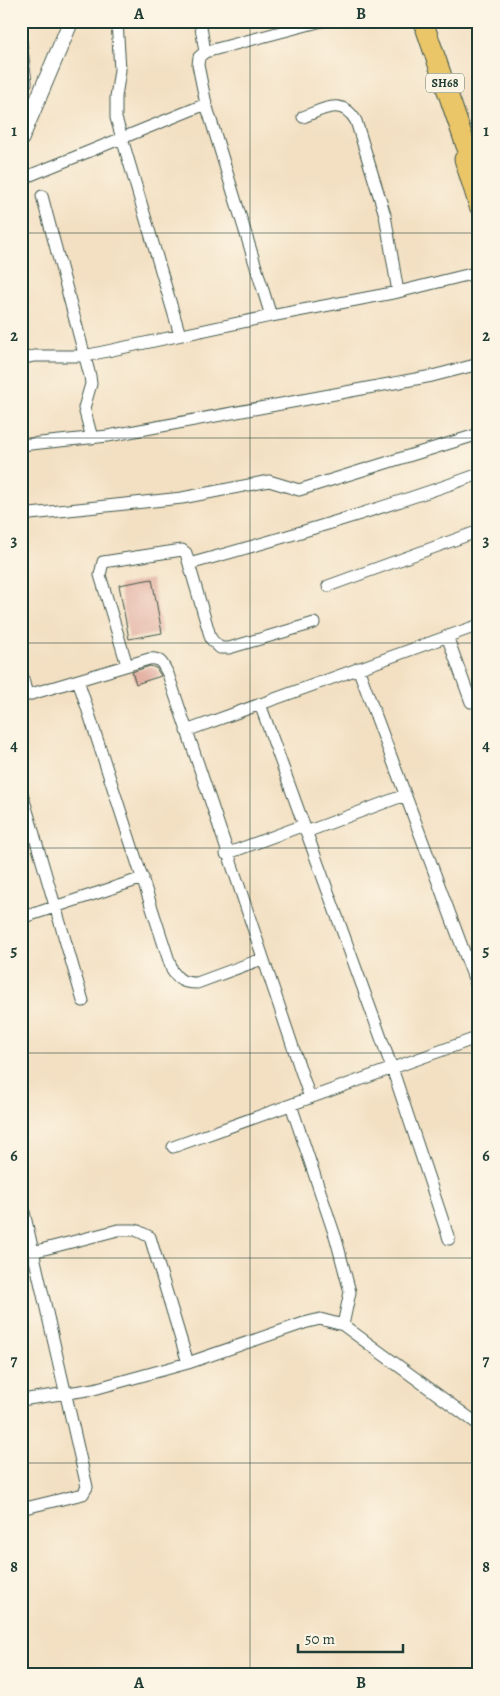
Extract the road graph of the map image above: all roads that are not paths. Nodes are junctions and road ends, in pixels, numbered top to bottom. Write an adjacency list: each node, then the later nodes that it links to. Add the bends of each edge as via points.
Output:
1 (71, 21): 8 (street)
2 (118, 21): 13 (street, via 120,78 116,107)
3 (200, 21): 7 (street)
4 (322, 21): 7 (street)
5 (423, 21): 14 (main road, SH68)
6 (21, 42): 9 (street)
7 (205, 52): 10 (street, via 199,57 198,65)
8 (46, 82): 9 (street); 12 (street)
9 (24, 83)
10 (206, 104): 13 (street); 21 (street)
11 (303, 117): 20 (street, via 337,107 350,111 356,121 385,215)
12 (21, 139)
13 (122, 139): 16 (street); 22 (street)
14 (466, 146): 15 (main road, SH68, via 473,154); 18 (main road, SH68, via 463,158)
15 (479, 172)
16 (21, 179)
17 (42, 196): 23 (street)
18 (479, 206)
19 (479, 272): 20 (street)
20 (398, 292): 21 (street)
21 (271, 316): 22 (street)
22 (180, 334): 23 (street)
23 (84, 356): 24 (street); 27 (street, via 91,384 84,415)
24 (21, 359)
25 (479, 364): 27 (street, via 432,376)
26 (479, 434): 30 (street, via 299,490 269,481 182,498)
27 (92, 438): 28 (street)
28 (21, 445)
29 (479, 474): 32 (street, via 319,528)
30 (21, 515)
31 (479, 531): 33 (street)
32 (189, 564): 34 (street, via 211,639 220,648); 37 (street, via 182,550 103,562 100,575)
33 (328, 586)
34 (314, 623)
35 (479, 625): 36 (street)
36 (447, 636): 38 (street); 42 (street)
37 (127, 665): 40 (street); 44 (street, via 149,658 161,661)
38 (358, 668): 43 (street); 46 (street)
39 (21, 671): 41 (street)
40 (78, 680): 41 (street); 49 (street)
41 (24, 696)
42 (471, 702)
43 (260, 704): 44 (street); 47 (street)
44 (186, 731): 48 (street)
45 (21, 790): 50 (street)
46 (405, 795): 47 (street); 53 (street)
47 (305, 828): 48 (street); 56 (street)
48 (226, 854): 52 (street)
49 (143, 878): 50 (street); 52 (street, via 177,979 197,983)
50 (56, 906): 51 (street); 54 (street)
51 (21, 918)
52 (262, 959): 57 (street)
53 (479, 992)
54 (83, 1001)
55 (479, 1037): 56 (street)
56 (392, 1068): 57 (street); 61 (street)
57 (310, 1098): 58 (street)
58 (292, 1105): 59 (street); 63 (street, via 350,1292)
59 (172, 1147)
60 (21, 1199): 62 (street)
61 (450, 1239)
62 (33, 1252): 64 (street, via 118,1230 136,1230 150,1237); 65 (street)
63 (344, 1321): 64 (street, via 320,1319 304,1322); 67 (street)
64 (188, 1363): 65 (street, via 94,1390)
65 (66, 1394): 66 (street); 68 (street, via 86,1491)
66 (21, 1400)
67 (479, 1425)
68 (21, 1509)

